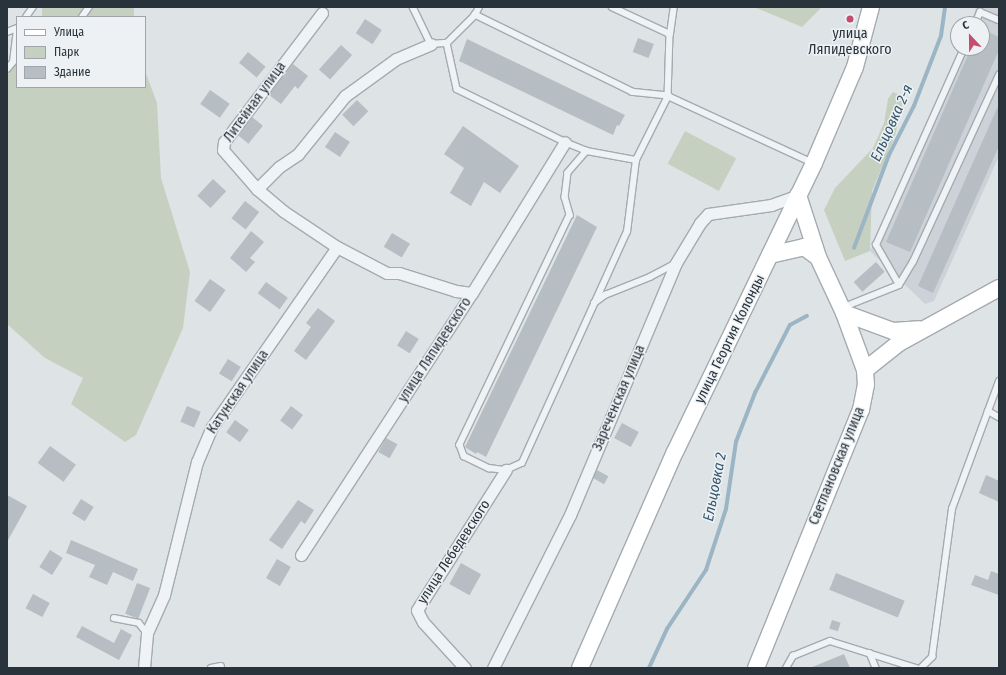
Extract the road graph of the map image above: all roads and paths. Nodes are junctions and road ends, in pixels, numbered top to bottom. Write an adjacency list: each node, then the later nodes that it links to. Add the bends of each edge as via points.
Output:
1 (33, 7): 10 (lane)
2 (89, 7): 11 (lane)
3 (413, 7): 16 (lane)
4 (479, 7): 9 (lane)
5 (612, 7): 14 (lane)
6 (674, 7): 14 (lane)
7 (871, 7): 26 (street, улица Георгия Колонды, via 855,67)
8 (322, 13): 27 (street, Литейная улица, via 224,142 223,150)
9 (475, 14): 15 (lane); 22 (lane, via 632,92)
10 (27, 16)
11 (83, 16)
12 (978, 16): 13 (lane, via 980,12)
13 (990, 16)
14 (670, 34): 22 (lane)
15 (447, 43): 16 (lane); 23 (lane, via 457,89)
16 (431, 44): 27 (street, via 396,59 345,96 298,154 278,167)
17 (16, 46): 19 (lane)
18 (960, 56): 33 (lane, via 876,245)
19 (15, 63): 20 (lane)
20 (7, 69)
21 (999, 75): 33 (lane, via 913,262)
22 (668, 96): 25 (lane); 26 (lane)
23 (565, 142): 24 (lane); 35 (street, улица Ляпидевского)
24 (587, 151): 25 (lane); 43 (lane, via 568,173 565,197 570,215 460,445 464,456 489,468)
25 (636, 160): 36 (lane, via 627,232)
26 (814, 163): 28 (street, улица Георгия Колонды)
27 (258, 189): 29 (street, Литейная улица, via 283,211)
28 (798, 194): 30 (street, улица Георгия Колонды); 31 (street, Светлановская улица); 32 (street, Зареченская улица, via 771,205 708,214)
29 (337, 247): 35 (street, Литейная улица, via 388,273 399,273 456,291); 46 (street, Катунская улица, via 212,427 197,462 164,595)
30 (770, 255): 31 (street, via 804,247); 53 (street, улица Георгия Колонды, via 675,452)
31 (818, 257): 37 (street, Светлановская улица)
32 (676, 263): 36 (lane, via 650,277 605,295); 52 (street, Зареченская улица, via 570,515)
33 (898, 285): 37 (lane)
34 (999, 288): 38 (street)
35 (472, 293): 44 (street, улица Ляпидевского)
36 (594, 303): 43 (lane, via 522,463)
37 (843, 311): 38 (street, via 893,331); 39 (street, Светлановская улица)
38 (923, 329): 39 (street)
39 (865, 370): 54 (street, Светлановская улица, via 866,385 861,410)
40 (999, 381): 41 (lane)
41 (988, 411): 42 (lane); 58 (lane, via 952,509 932,657)
42 (999, 417)
43 (506, 470): 51 (street, улица Лебедевского, via 417,610 423,622)
44 (301, 555)
45 (114, 618): 46 (lane, via 139,623)
46 (147, 633): 49 (street, Катунская улица)
47 (870, 653): 55 (lane, via 830,641 793,656); 56 (lane); 57 (lane)
48 (221, 666): 50 (lane)
49 (144, 668)
50 (211, 668)
51 (465, 668)
52 (493, 668)
53 (580, 668)
54 (756, 668)
55 (786, 668)
56 (876, 668)
57 (916, 668)
58 (921, 668)

